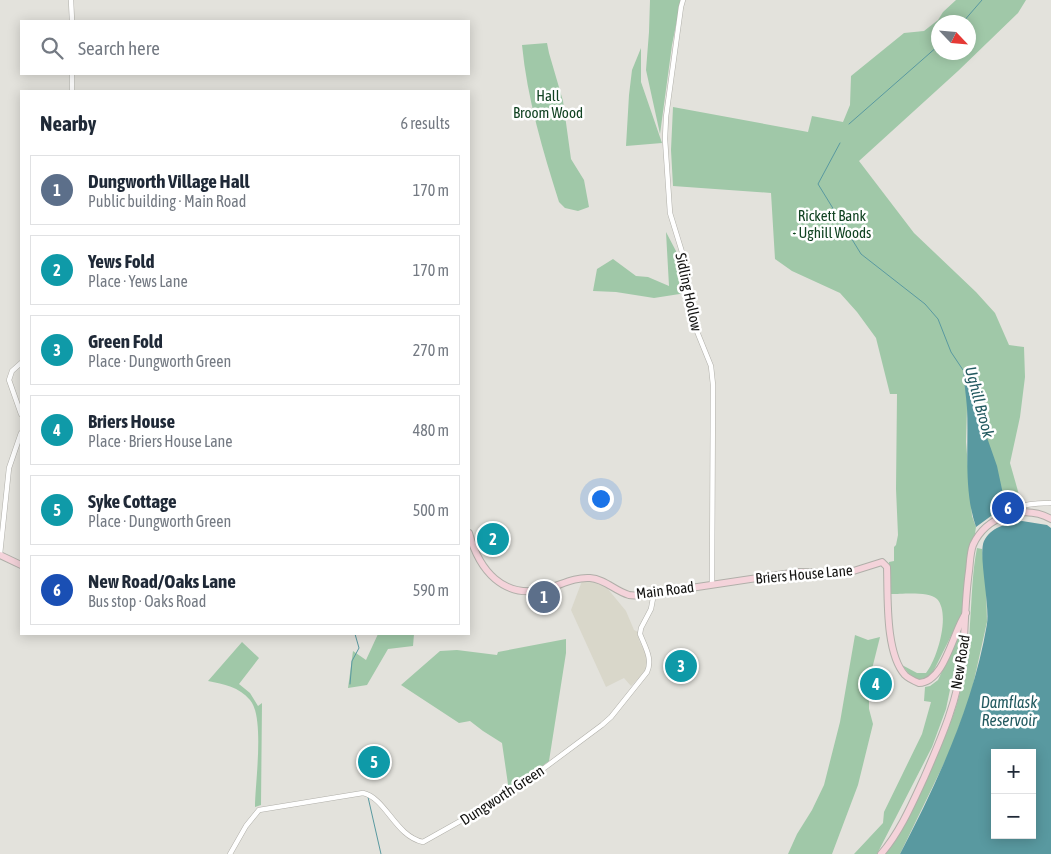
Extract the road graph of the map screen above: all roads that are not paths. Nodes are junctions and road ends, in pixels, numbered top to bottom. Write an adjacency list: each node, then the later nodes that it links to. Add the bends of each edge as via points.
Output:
1 (71, 0): 3 (street)
2 (683, 0): 15 (street, Sidling Hollow, via 669,84 665,139 672,220 686,265 694,324 711,366)
3 (72, 20)
4 (72, 75): 5 (street)
5 (72, 90)
6 (20, 364): 7 (street, via 12,371 9,380)
7 (20, 411)
8 (20, 436): 13 (street, via 10,468)
9 (1051, 503): 10 (street, via 1023,506)
10 (1013, 514): 11 (main road, New Road, via 1031,513); 17 (main road, New Road, via 989,524 974,544)
11 (1051, 519)
12 (470, 536): 16 (main road, Main Road, via 481,564 495,580 513,589 548,589 589,578 601,580 629,595)
13 (0, 555): 14 (main road)
14 (20, 565)
15 (712, 584): 16 (main road, Main Road); 17 (main road, Briers House Lane, via 798,572 847,573 882,562 887,567 889,624 894,653 905,675 919,683 940,669)
16 (654, 594): 18 (street, Dungworth Green, via 651,609 640,630 649,658 649,668 644,676 611,717 512,792 423,842 408,834 372,796 363,793 259,810)
17 (966, 613): 19 (main road, New Road, via 959,680 944,729 915,798)
18 (230, 854)
19 (881, 854)

